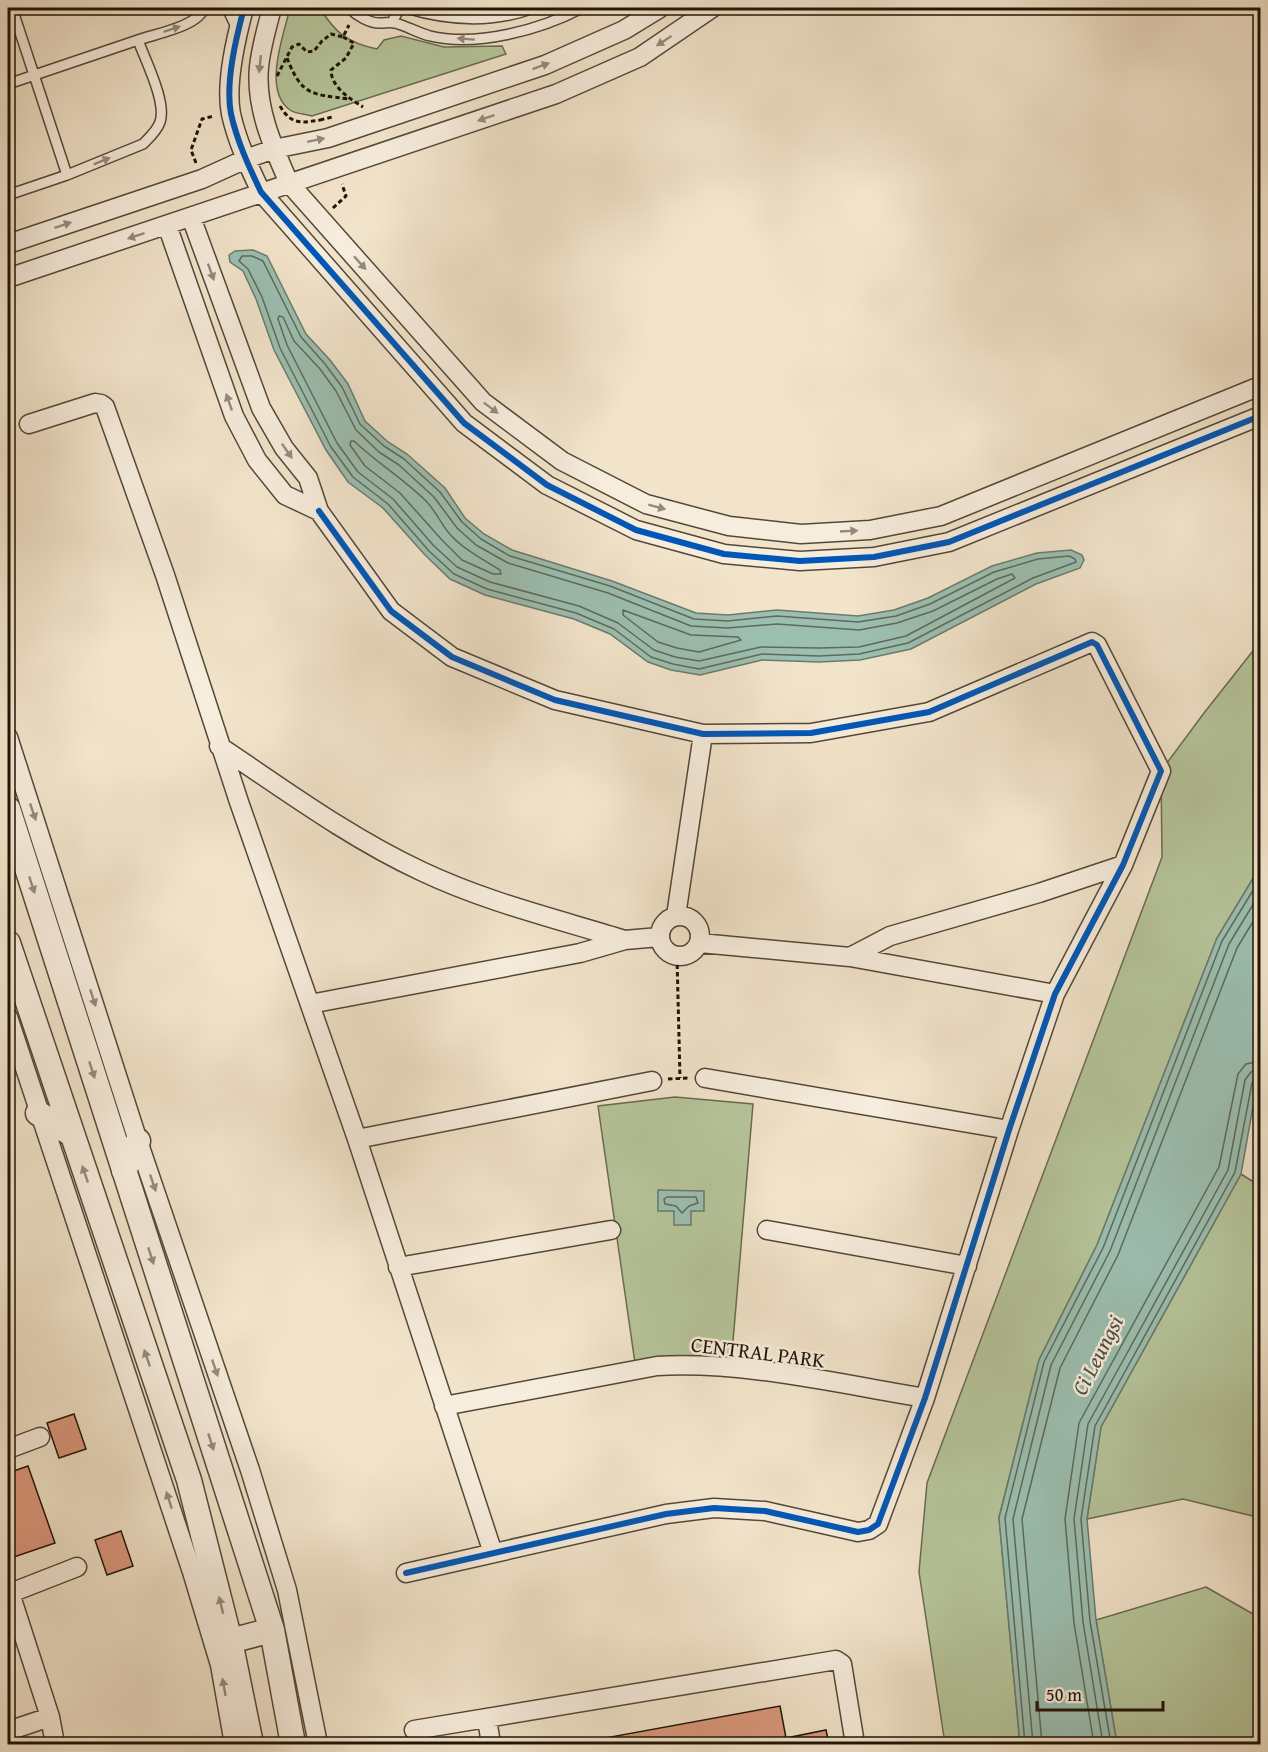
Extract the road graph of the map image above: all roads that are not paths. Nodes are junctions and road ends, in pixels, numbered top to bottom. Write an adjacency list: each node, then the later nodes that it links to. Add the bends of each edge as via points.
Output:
1 (12, 8): 16 (lane)
2 (204, 8): 15 (lane, one-way to 2, via 194,22)
3 (227, 8): 14 (lane)
4 (244, 8): 14 (street)
5 (272, 8): 18 (street, one-way to 18, via 258,68 260,104)
6 (400, 8): 13 (lane)
7 (406, 8): 8 (lane, via 473,20)
8 (534, 8)
9 (582, 8): 13 (lane, one-way to 13, via 521,32 477,39 431,36)
10 (660, 8): 18 (street, one-way to 10, via 328,138 545,65 624,30)
11 (712, 8): 21 (street, one-way to 21, via 640,57 556,94)
12 (351, 10): 13 (lane, via 378,24)
13 (392, 22)
14 (238, 31): 19 (street, via 231,67 230,112)
15 (138, 40): 16 (lane); 20 (lane, one-way to 15, via 142,144 161,121 161,102)
16 (35, 75): 17 (lane); 20 (lane)
17 (8, 84)
18 (274, 149): 19 (street); 21 (street)
19 (246, 159): 22 (street); 26 (street, one-way to 19, via 202,179)
20 (67, 175): 23 (lane)
21 (289, 183): 22 (street); 28 (street, one-way to 28, via 483,402 562,461 636,499 729,526 801,534 870,530 941,516)
22 (261, 192): 24 (street); 29 (street, via 464,423 547,485 636,530 724,554 800,561 874,557 950,542)
23 (8, 195)
24 (191, 217): 25 (street); 31 (street, one-way to 31, via 261,408 284,448 308,478)
25 (167, 225): 27 (street, one-way to 27); 31 (street, one-way to 25, via 285,495 257,460 234,416)
26 (8, 244)
27 (8, 278)
28 (1260, 386)
29 (1260, 416)
30 (29, 424): 34 (street, via 95,403 105,407 165,575)
31 (319, 511): 32 (street, via 391,611 452,657 555,700)
32 (704, 734): 36 (street, via 811,733 929,712 1092,642 1161,771); 37 (street)
33 (8, 737): 52 (street, one-way to 52)
34 (219, 746): 39 (street, via 320,813 421,871 467,891); 44 (street)
35 (8, 809): 53 (street, one-way to 53)
36 (1124, 865): 42 (street, via 890,936); 43 (street)
37 (676, 916): 38 (street, via 663,923); 41 (street, via 690,918 699,929)
38 (659, 937): 39 (street); 41 (street, via 664,950 677,957 691,954)
39 (625, 940): 44 (street, via 579,953)
40 (8, 943): 50 (street)
41 (700, 943): 42 (street)
42 (850, 957): 43 (street)
43 (1055, 994): 49 (street)
44 (310, 1004): 51 (street)
45 (8, 1017): 48 (street)
46 (705, 1078): 49 (street)
47 (652, 1081): 51 (street)
48 (38, 1113): 50 (street); 73 (street, one-way to 48, via 220,1665 192,1572)
49 (1009, 1130): 56 (street)
50 (71, 1134): 67 (street, one-way to 50, via 189,1480)
51 (357, 1139): 57 (street)
52 (138, 1141): 53 (street); 76 (street, one-way to 76, via 287,1590)
53 (124, 1171): 66 (street, one-way to 66)
54 (611, 1230): 57 (street)
55 (767, 1230): 56 (street)
56 (966, 1266): 58 (street)
57 (398, 1268): 59 (street)
58 (925, 1398): 59 (street, CENTRAL PARK, via 734,1367 672,1365); 62 (street, via 878,1524 869,1530 858,1532 765,1511 714,1508 666,1514)
59 (444, 1406): 62 (street)
60 (40, 1437): 61 (street)
61 (8, 1449)
62 (493, 1553): 64 (street)
63 (77, 1567): 65 (street)
64 (406, 1573)
65 (9, 1593): 68 (street)
66 (272, 1630): 67 (street); 75 (street)
67 (230, 1641): 74 (street)
68 (50, 1717): 71 (street); 72 (street)
69 (487, 1719): 70 (street); 77 (street); 78 (street, via 836,1660 842,1664)
70 (414, 1730)
71 (8, 1731)
72 (55, 1744)
73 (234, 1744)
74 (251, 1744)
75 (293, 1744)
76 (318, 1744)
77 (491, 1744)
78 (855, 1744)

